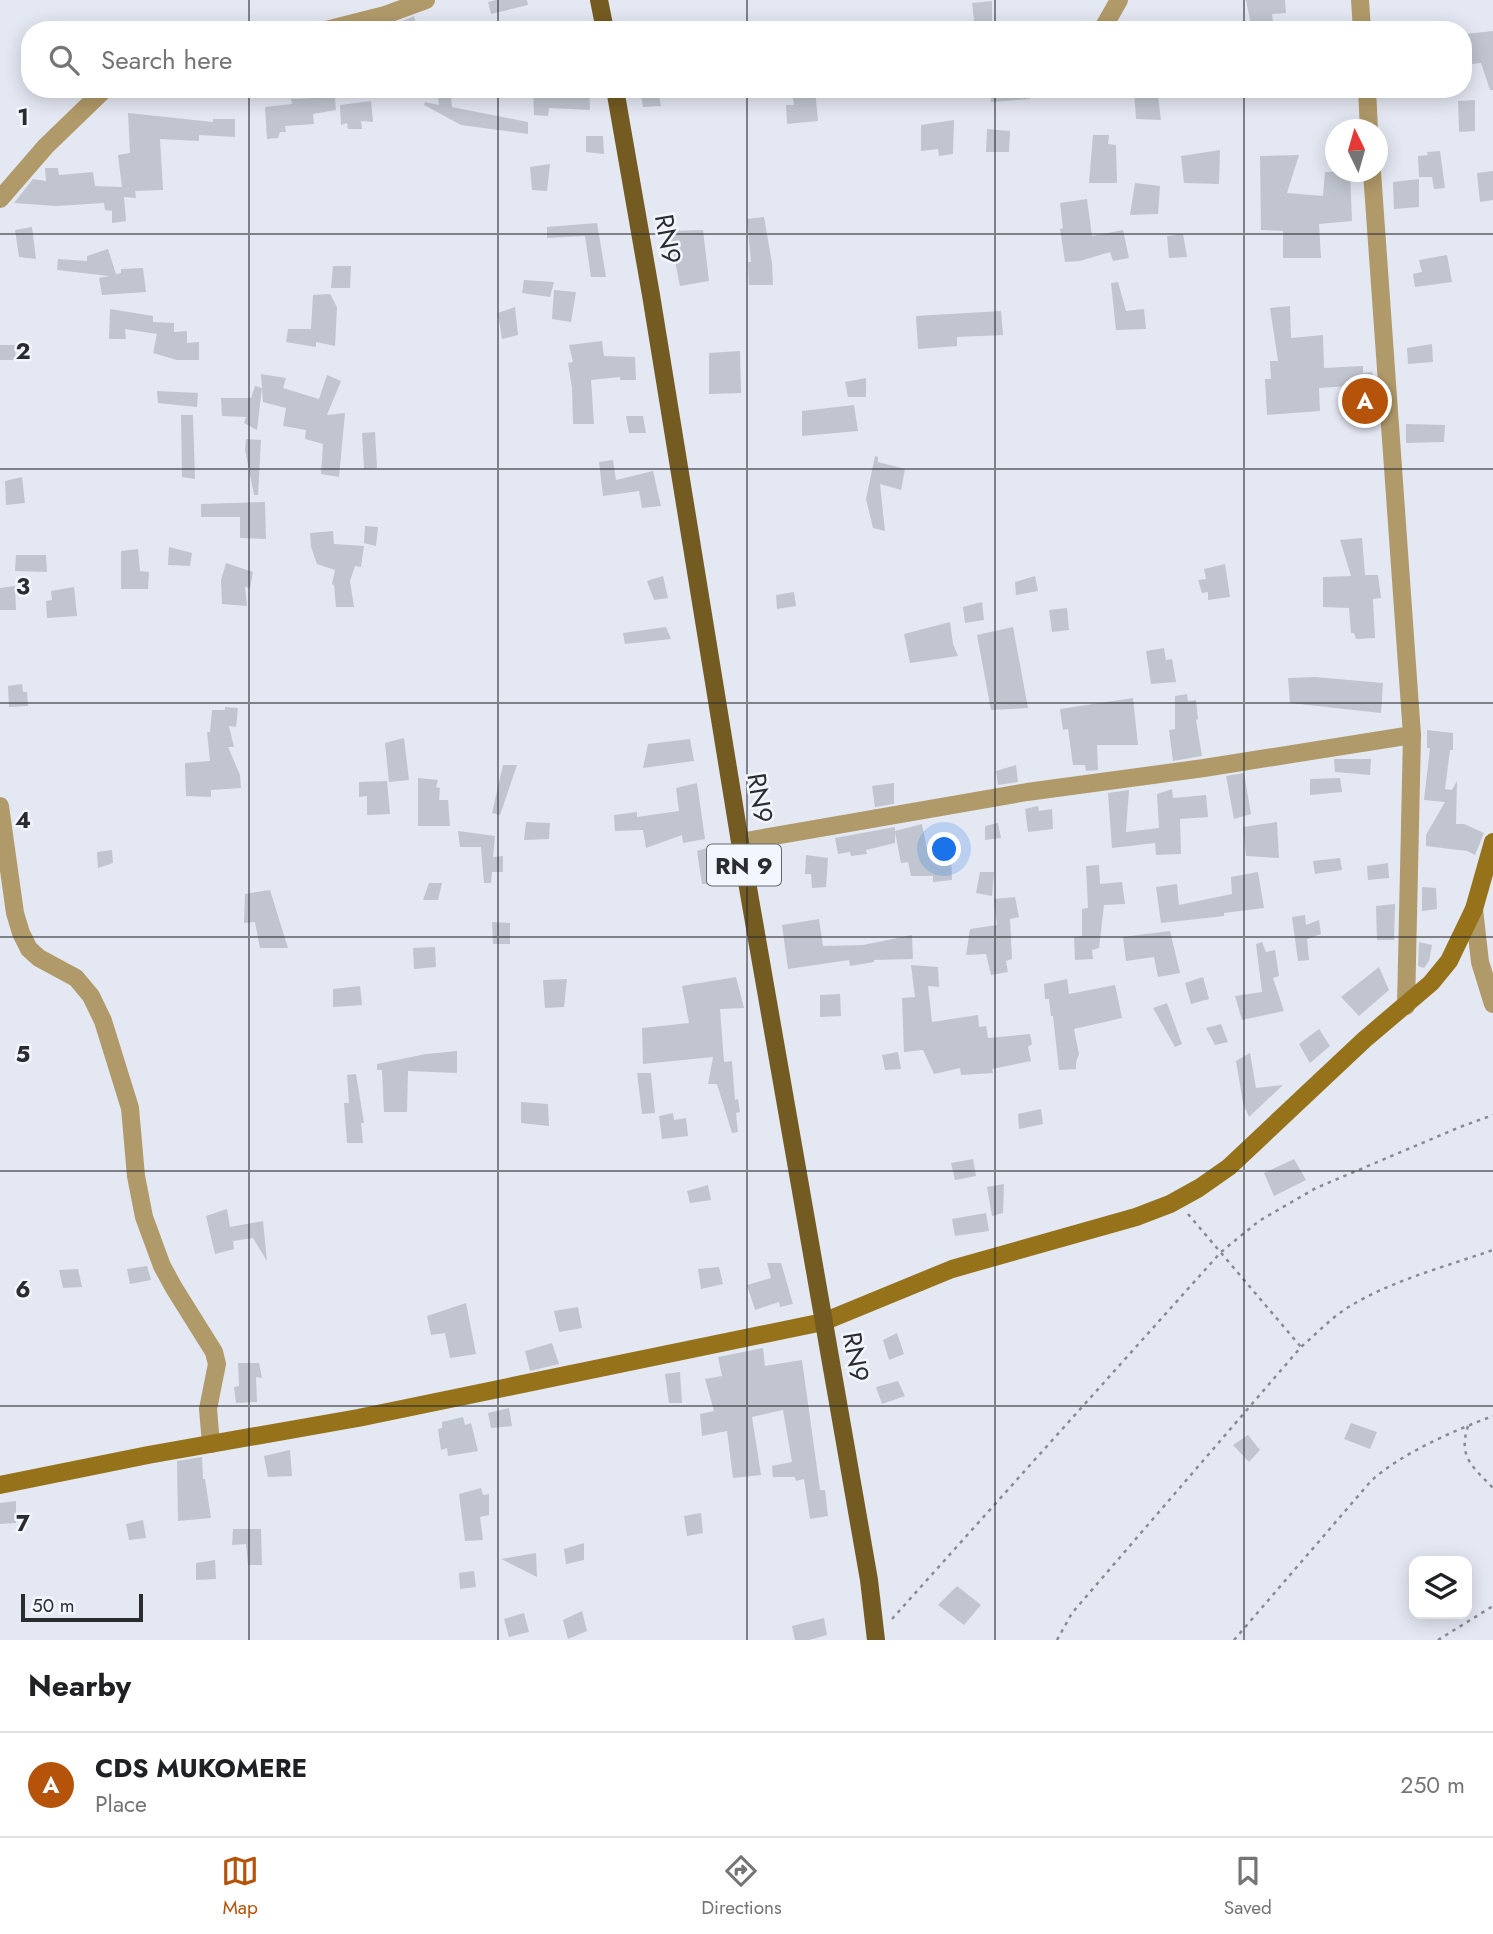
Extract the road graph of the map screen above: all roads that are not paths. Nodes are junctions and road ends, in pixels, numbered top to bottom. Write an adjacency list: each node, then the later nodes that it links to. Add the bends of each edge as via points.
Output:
1 (426, 0): 5 (street)
2 (599, 0): 6 (main road)
3 (1119, 0): 7 (street)
4 (1360, 0): 8 (street)
5 (361, 21)
6 (603, 21)
7 (1107, 21)
8 (1362, 21)
9 (96, 98): 14 (street)
10 (617, 98): 17 (main road, RN9 / RN 9)
11 (1367, 98): 12 (street)
12 (1368, 119)
13 (1373, 182): 15 (street)
14 (0, 199)
15 (1412, 735): 17 (street, via 1027,792); 21 (street)
16 (0, 806): 23 (street, via 21,933 39,958 76,978 103,1021 130,1108 144,1217 162,1266 215,1352 208,1409)
17 (740, 842): 22 (main road, RN9 / RN 9)
18 (1493, 842): 19 (main road)
19 (1474, 909): 20 (street, via 1480,962); 21 (main road, via 1449,961)
20 (1493, 1004)
21 (1406, 1006): 22 (main road, via 1229,1167 1183,1197 1136,1217 952,1269)
22 (822, 1321): 23 (main road, via 358,1418); 25 (main road, RN9 / RN 9)
23 (211, 1444): 24 (main road)
24 (0, 1485)
25 (876, 1639)

